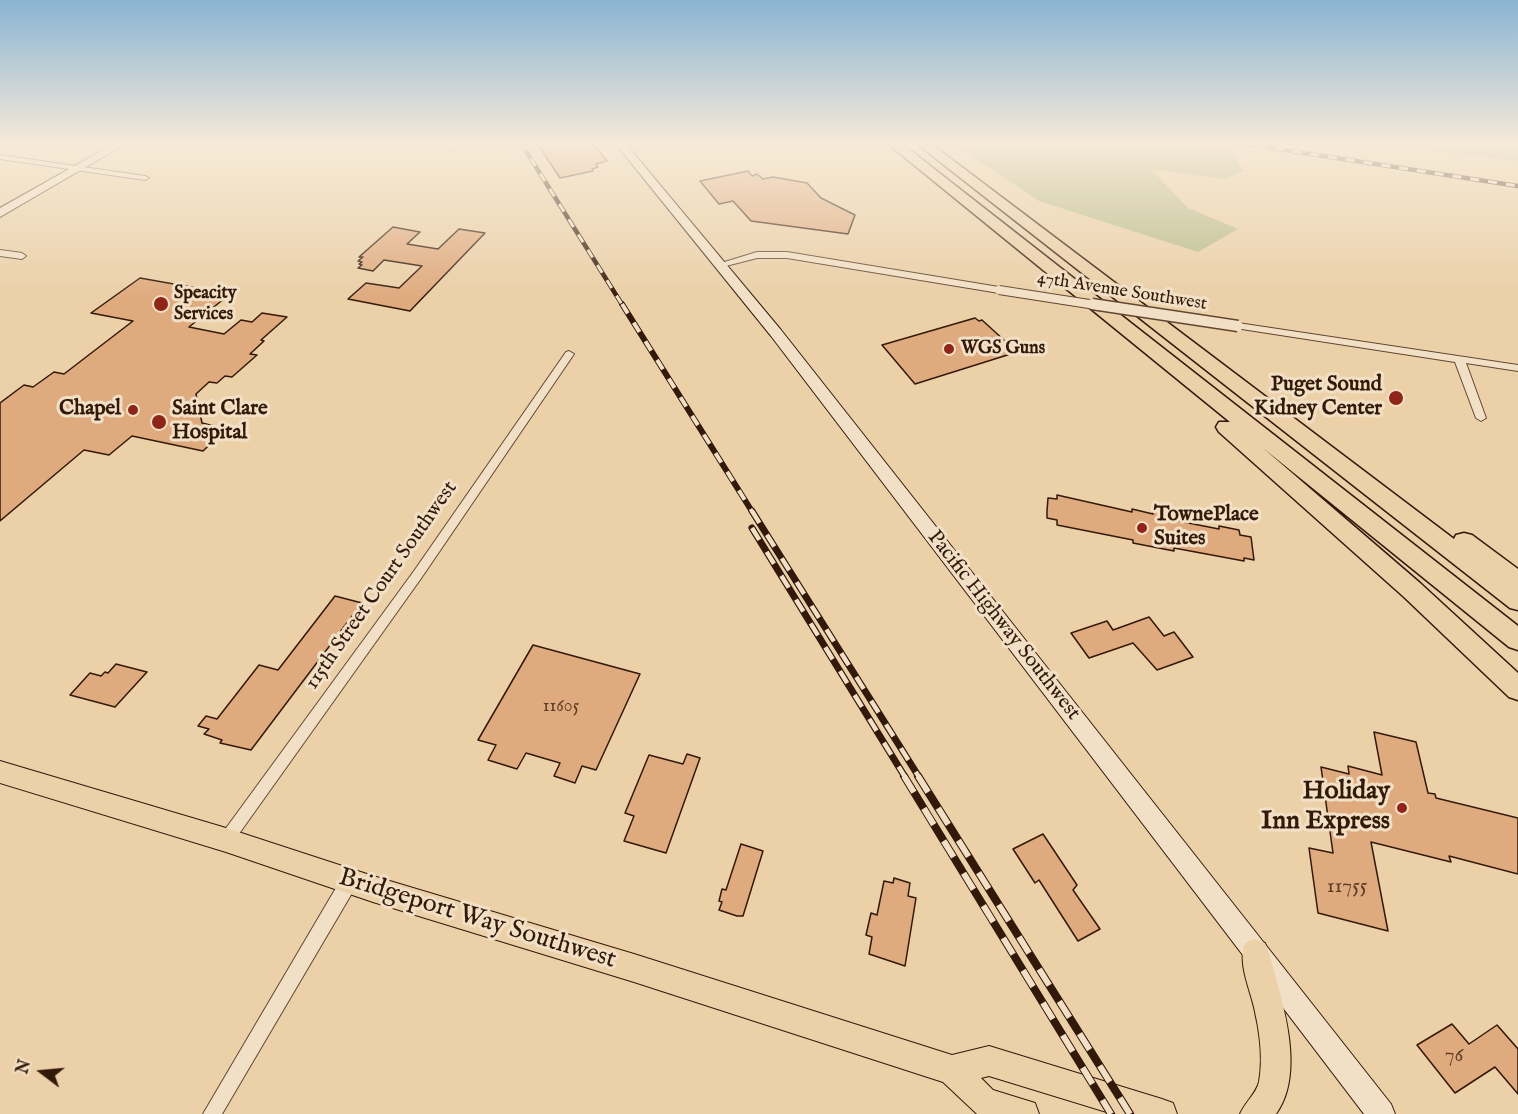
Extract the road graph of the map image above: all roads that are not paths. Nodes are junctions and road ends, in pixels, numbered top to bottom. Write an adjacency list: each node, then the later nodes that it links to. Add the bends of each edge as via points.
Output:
1 (31, 195): 5 (main road)
2 (664, 195): 8 (main road, Pacific Highway Southwest)
3 (958, 195): 9 (highway)
4 (990, 195): 10 (highway)
5 (0, 213)
6 (0, 253): 7 (street)
7 (22, 256)
8 (722, 264): 12 (street, 47th Avenue Southwest, bridge, via 757,255 787,255 914,278); 22 (main road, Pacific Highway Southwest)
9 (1060, 277): 17 (highway); 18 (highway, via 1101,320 1292,484)
10 (1100, 279): 15 (highway, via 1227,364); 16 (highway)
11 (569, 354): 20 (street, 115th Street Court Southwest, via 418,574)
12 (1459, 358): 13 (street, 47th Avenue Southwest); 14 (street)
13 (1518, 368)
14 (1481, 418)
15 (1518, 581)
16 (1518, 602)
17 (1518, 640)
18 (1518, 689)
19 (0, 772): 20 (main road, Bridgeport Way Southwest)
20 (226, 840): 21 (main road, Bridgeport Way Southwest)
21 (349, 882): 23 (main road, Bridgeport Way Southwest, via 634,968); 24 (street)
22 (1255, 953): 27 (main road, via 1275,1047 1270,1096); 28 (main road, Pacific Highway Southwest)
23 (952, 1071): 25 (main road, Bridgeport Way Southwest, via 984,1102); 26 (main road, via 989,1061)
24 (212, 1114)
25 (1024, 1114)
26 (1162, 1114)
27 (1255, 1114)
28 (1381, 1114)

